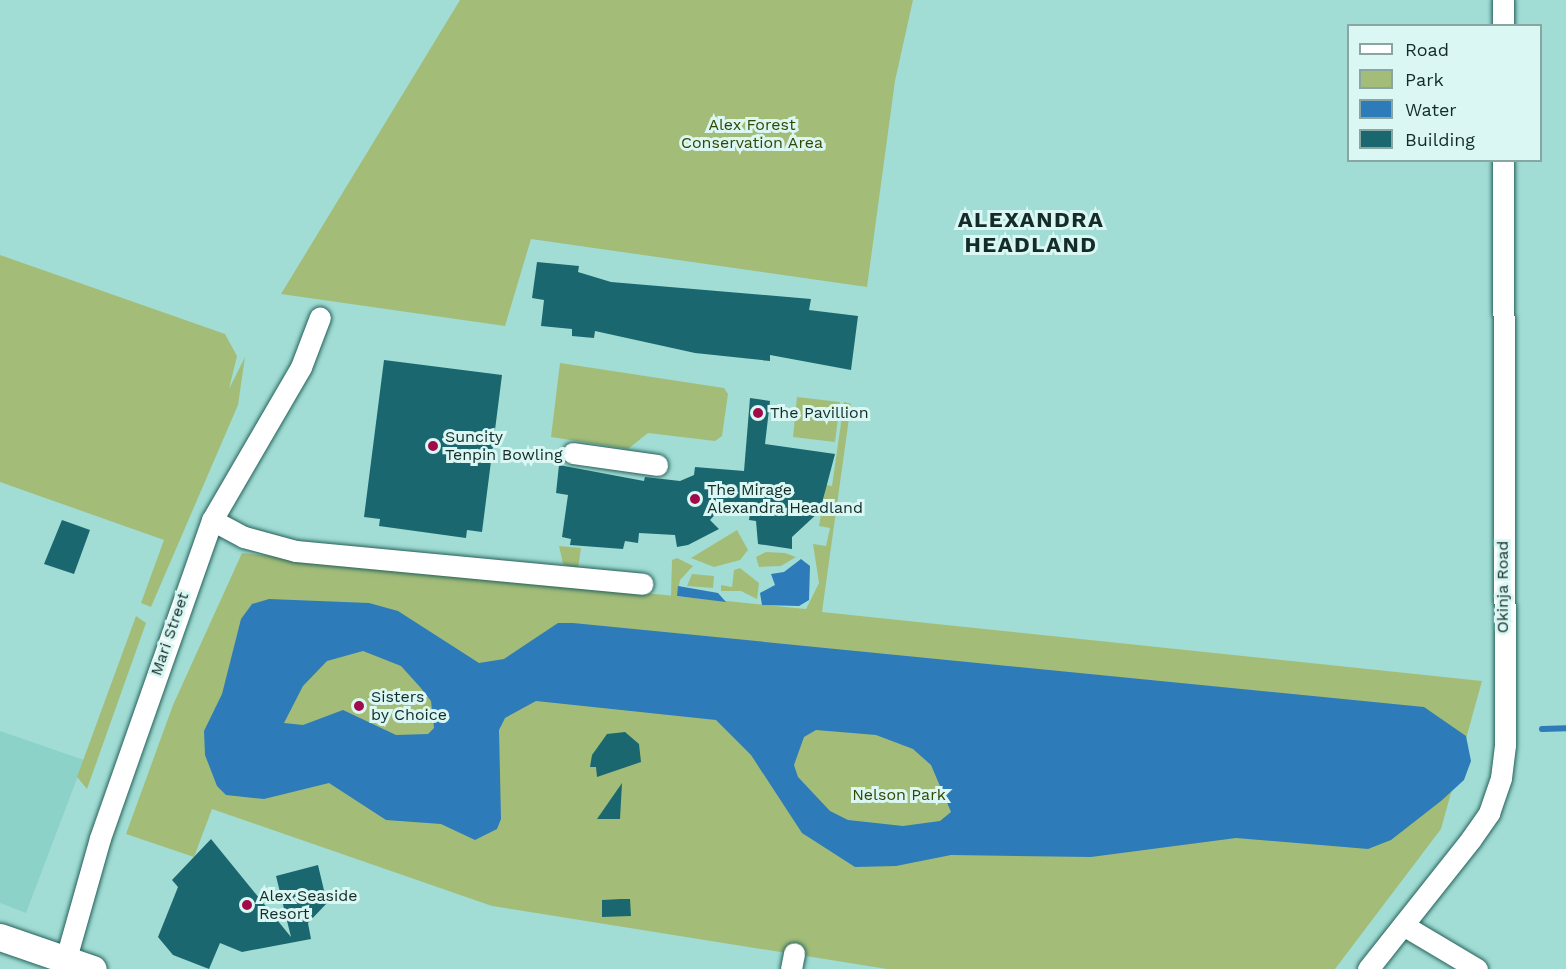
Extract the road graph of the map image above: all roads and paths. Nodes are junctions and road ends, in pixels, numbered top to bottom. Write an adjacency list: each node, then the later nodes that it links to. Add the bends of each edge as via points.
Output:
1 (1503, 0): 2 (street)
2 (1503, 24)
3 (1503, 162): 9 (street, Okinja Road, via 1505,744 1489,813)
4 (320, 317): 7 (street, Mari Street, via 301,367)
5 (573, 453): 6 (street)
6 (657, 465)
7 (212, 520): 8 (street, via 244,537 296,551); 11 (street, Mari Street, via 100,838)
8 (642, 584)
9 (1403, 925): 13 (street, Okinja Road); 14 (street)
10 (0, 937): 11 (main road)
11 (65, 965): 12 (main road)
12 (93, 969)
13 (1368, 969)
14 (1476, 969)

